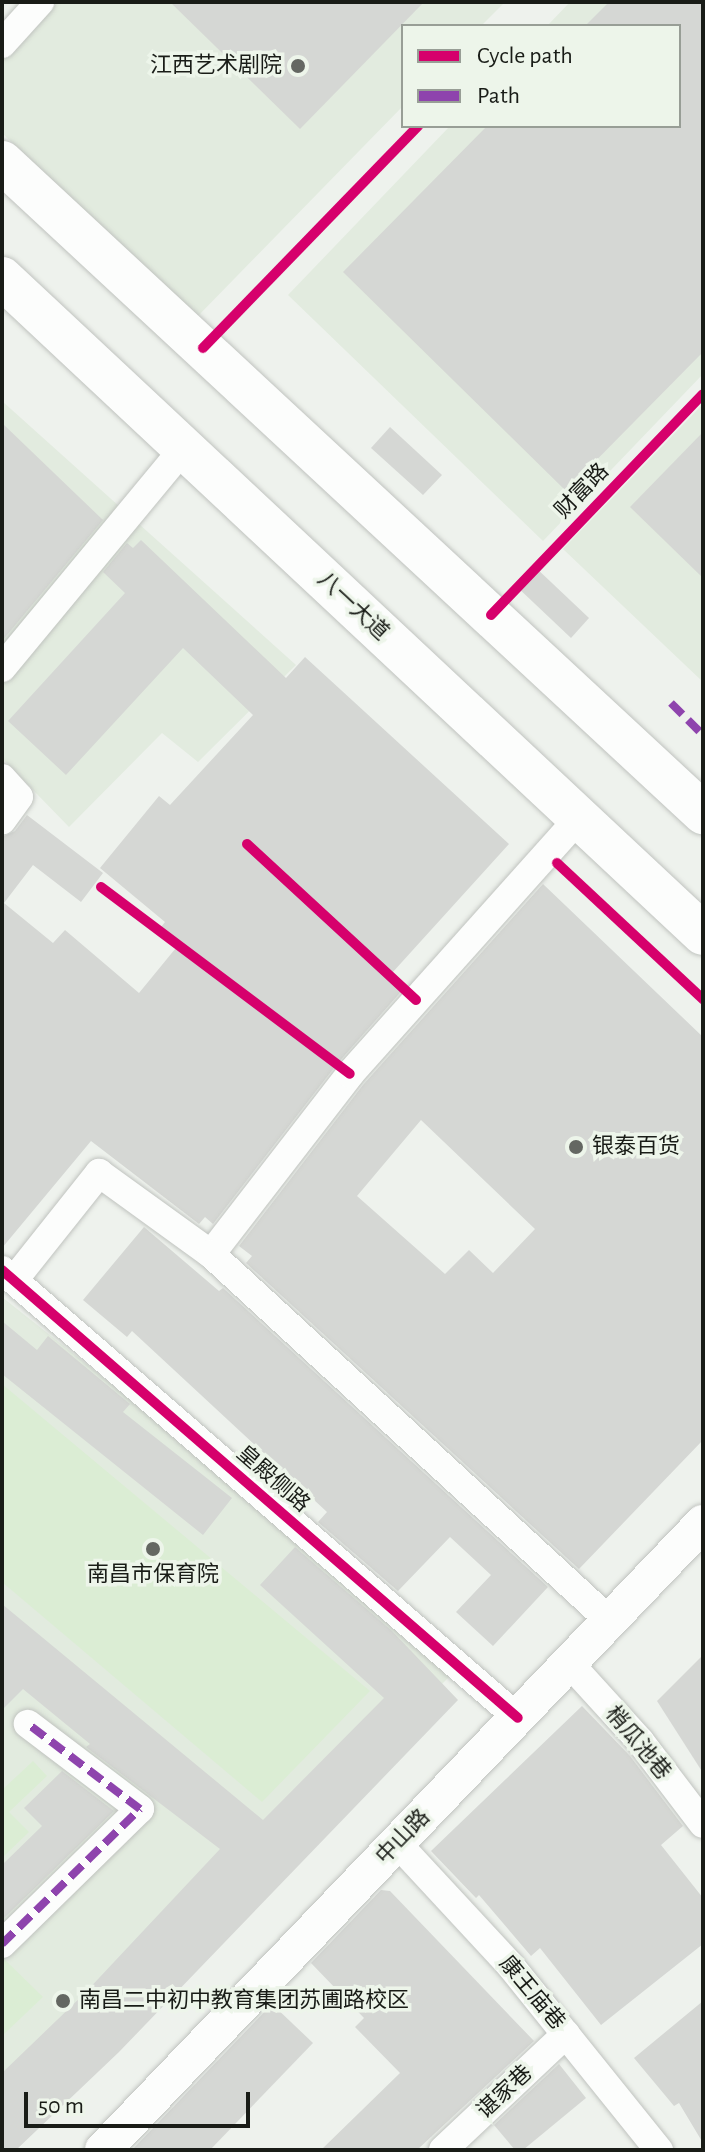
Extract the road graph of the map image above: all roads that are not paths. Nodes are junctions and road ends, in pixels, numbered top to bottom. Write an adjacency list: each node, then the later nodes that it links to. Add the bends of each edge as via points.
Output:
1 (40, 2): 2 (street)
2 (2, 44)
3 (2, 162): 8 (highway)
4 (2, 278): 5 (highway, 八一大道)
5 (184, 448): 6 (street); 9 (highway, 八一大道)
6 (2, 668)
7 (2, 778): 10 (street, via 19,797)
8 (703, 813)
9 (579, 818): 11 (highway, 八一大道); 12 (street, via 350,1074)
10 (2, 820)
11 (703, 934)
12 (211, 1254): 13 (street, 皇殿侧路, via 99,1173); 15 (street, 皇殿侧路)
13 (8, 1275): 17 (street, 皇殿侧路)
14 (703, 1523): 15 (main road, 中山路)
15 (610, 1621): 16 (main road, 中山路)
16 (570, 1664): 17 (main road, 中山路); 19 (street, 梢瓜池巷, via 640,1741)
17 (518, 1718): 20 (main road, 中山路)
18 (28, 1724): 21 (street, via 140,1809)
19 (703, 1824)
20 (397, 1843): 22 (street, 康王庙巷); 23 (main road, 中山路)
21 (2, 1944)
22 (566, 2034): 24 (street, 谌家巷); 25 (street, 康王庙巷)
23 (103, 2150)
24 (443, 2150)
25 (659, 2150)

